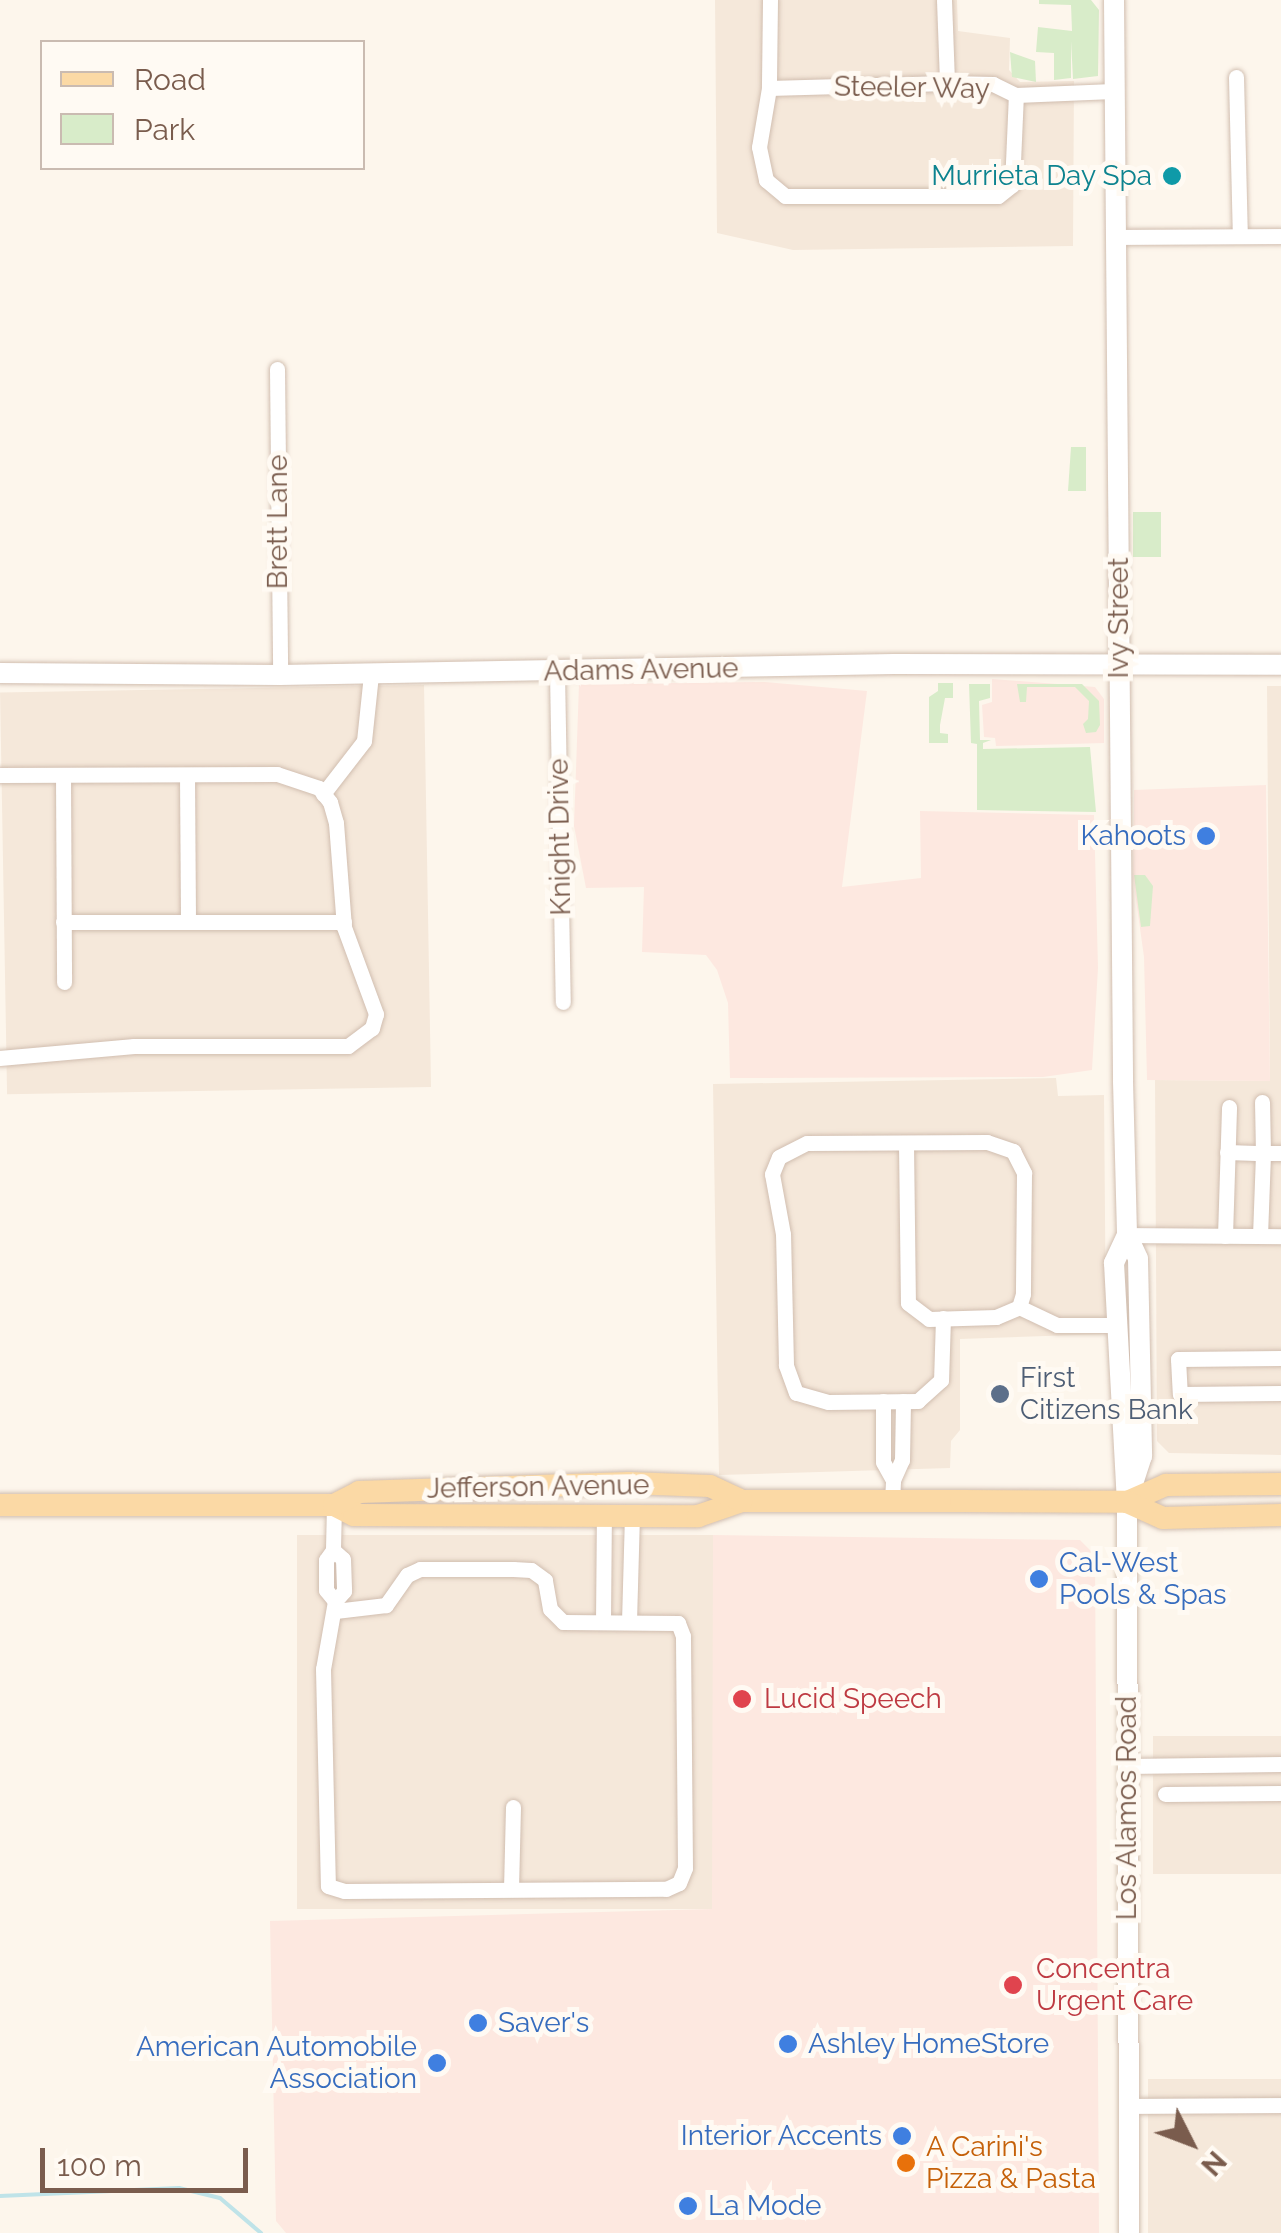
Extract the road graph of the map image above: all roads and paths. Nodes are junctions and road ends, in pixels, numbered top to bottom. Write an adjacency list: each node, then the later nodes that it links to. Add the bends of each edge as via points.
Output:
1 (770, 0): 6 (street)
2 (944, 0): 5 (street)
3 (1114, 0): 7 (street, Ivy Street)
4 (1236, 77): 9 (street)
5 (947, 82): 6 (street, Steeler Way); 8 (street, Steeler Way, via 993,84)
6 (769, 88): 8 (street, via 759,147 766,180 785,196 998,196 1012,185)
7 (1113, 91): 8 (street, Steeler Way); 11 (street, Ivy Street)
8 (1016, 95)
9 (1240, 236): 10 (street); 11 (street)
10 (1281, 236)
11 (1116, 237): 13 (street, Ivy Street)
12 (277, 369): 18 (street, Brett Lane)
13 (1120, 665): 14 (street, Adams Avenue); 16 (street, Adams Avenue); 35 (street, Ivy Street)
14 (1281, 665)
15 (0, 672): 18 (street, Adams Avenue)
16 (558, 672): 17 (street, Adams Avenue); 27 (street, Knight Drive)
17 (370, 674): 18 (street, Adams Avenue); 22 (street, via 364,741)
18 (280, 675)
19 (0, 775): 20 (street)
20 (62, 775): 21 (street); 23 (street)
21 (187, 775): 22 (street, via 276,774 299,778); 24 (street)
22 (323, 794): 25 (street, via 336,823)
23 (63, 922): 24 (street); 26 (street)
24 (188, 922): 25 (street)
25 (344, 922): 28 (street, via 376,1014 372,1028 348,1046 134,1046)
26 (64, 982)
27 (563, 1002)
28 (0, 1058)
29 (1262, 1102): 33 (street)
30 (1229, 1107): 32 (street)
31 (906, 1142): 39 (street, via 986,1142 1010,1149 1024,1173); 40 (street, via 908,1303 916,1312); 44 (street, via 808,1143 787,1152 772,1174 784,1248 788,1381 796,1393 828,1402)
32 (1227, 1152): 33 (street); 36 (street)
33 (1263, 1153): 34 (street); 37 (street)
34 (1281, 1153)
35 (1127, 1236): 36 (street); 41 (street, Ivy Street, via 1114,1263); 50 (street, Ivy Street, via 1138,1260 1142,1456)
36 (1225, 1236): 37 (street)
37 (1260, 1236): 38 (street)
38 (1281, 1236)
39 (1018, 1307): 40 (street, via 996,1318); 41 (street, via 1051,1324)
40 (942, 1318): 45 (street, via 941,1380 918,1401)
41 (1118, 1325): 50 (street, Ivy Street)
42 (1281, 1358): 43 (street, via 1178,1359 1180,1394)
43 (1281, 1393)
44 (883, 1401): 45 (street); 48 (street, via 883,1462)
45 (903, 1401): 48 (street, via 902,1460)
46 (629, 1482): 49 (main road, Jefferson Avenue, via 710,1486); 51 (main road, Jefferson Avenue, via 358,1492); 54 (main road, via 625,1500 568,1502)
47 (1281, 1484): 50 (main road, Jefferson Avenue, via 1166,1485)
48 (892, 1491): 49 (main road, Jefferson Avenue); 50 (main road, Jefferson Avenue)
49 (742, 1501): 56 (main road, Jefferson Avenue, via 698,1516)
50 (1127, 1502): 53 (main road, Jefferson Avenue, via 1163,1518); 64 (street, Los Alamos Road)
51 (334, 1504): 52 (main road, Jefferson Avenue); 54 (main road, Jefferson Avenue, via 354,1515); 59 (street, via 326,1590)
52 (0, 1505)
53 (1281, 1515)
54 (540, 1516): 55 (main road, Jefferson Avenue)
55 (604, 1516): 56 (main road, Jefferson Avenue); 57 (street)
56 (632, 1516): 58 (street)
57 (603, 1584): 58 (street); 60 (street)
58 (630, 1584): 61 (street)
59 (335, 1606): 60 (street, via 386,1605 407,1575 420,1569 530,1570 545,1580 558,1619); 69 (street, via 324,1669 328,1886)
60 (603, 1622): 61 (street)
61 (630, 1622): 69 (street, via 671,1620 684,1636 683,1877 666,1889)
62 (1281, 1764): 63 (street)
63 (1182, 1765): 64 (street); 67 (street)
64 (1127, 1766): 70 (street, Los Alamos Road)
65 (1281, 1793): 67 (street)
66 (1165, 1794): 67 (street)
67 (1183, 1794)
68 (512, 1808): 69 (street)
69 (511, 1890)
70 (1129, 2106): 71 (street); 72 (street, Los Alamos Road)
71 (1281, 2106)
72 (1129, 2233)

